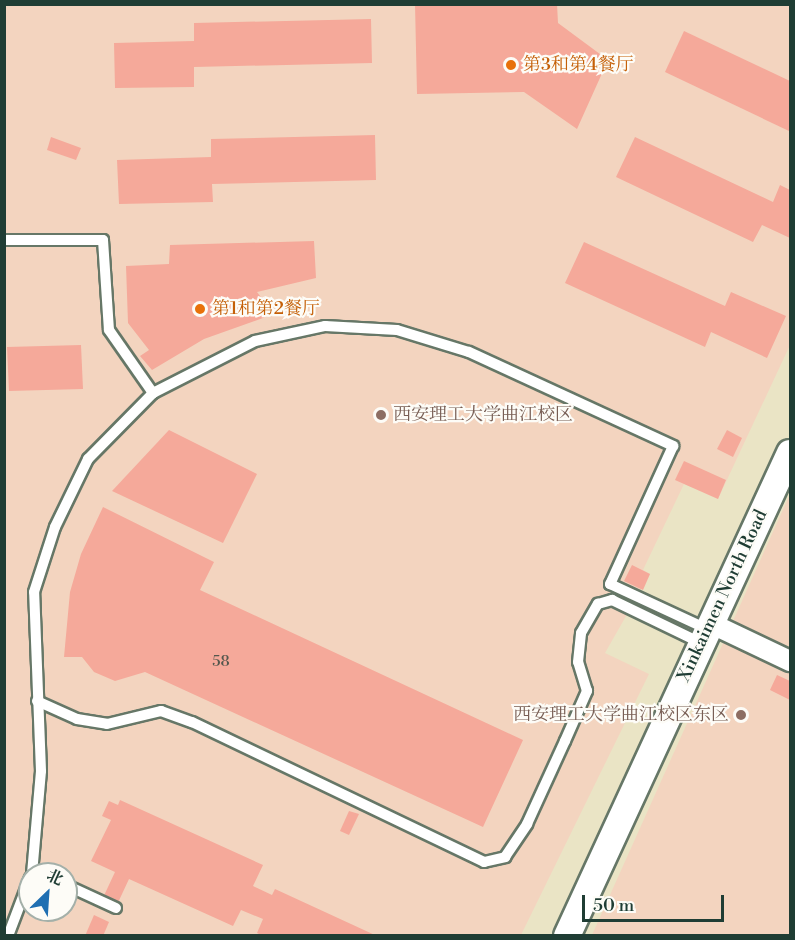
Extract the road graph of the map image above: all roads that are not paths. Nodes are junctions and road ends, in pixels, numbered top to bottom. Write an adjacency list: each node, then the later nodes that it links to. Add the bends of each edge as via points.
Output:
1 (4, 240): 2 (lane, via 103,240 109,330)
2 (153, 393): 4 (lane, via 255,341 325,326 397,330 469,352 673,446 610,584); 6 (lane, via 88,459 55,527 34,592)
3 (790, 453): 4 (street, Xinkaimen North Road)
4 (706, 632): 5 (street); 6 (lane, via 612,600 598,604 581,633 578,662 587,691 565,741 527,824 505,858 484,862 192,722 161,711 107,724 77,719); 12 (street, Xinkaimen North Road)
5 (790, 661)
6 (37, 701): 7 (lane, via 41,771)
7 (36, 862)
8 (78, 891): 9 (lane)
9 (116, 908)
10 (18, 913): 11 (lane)
11 (8, 936)
12 (567, 936)

